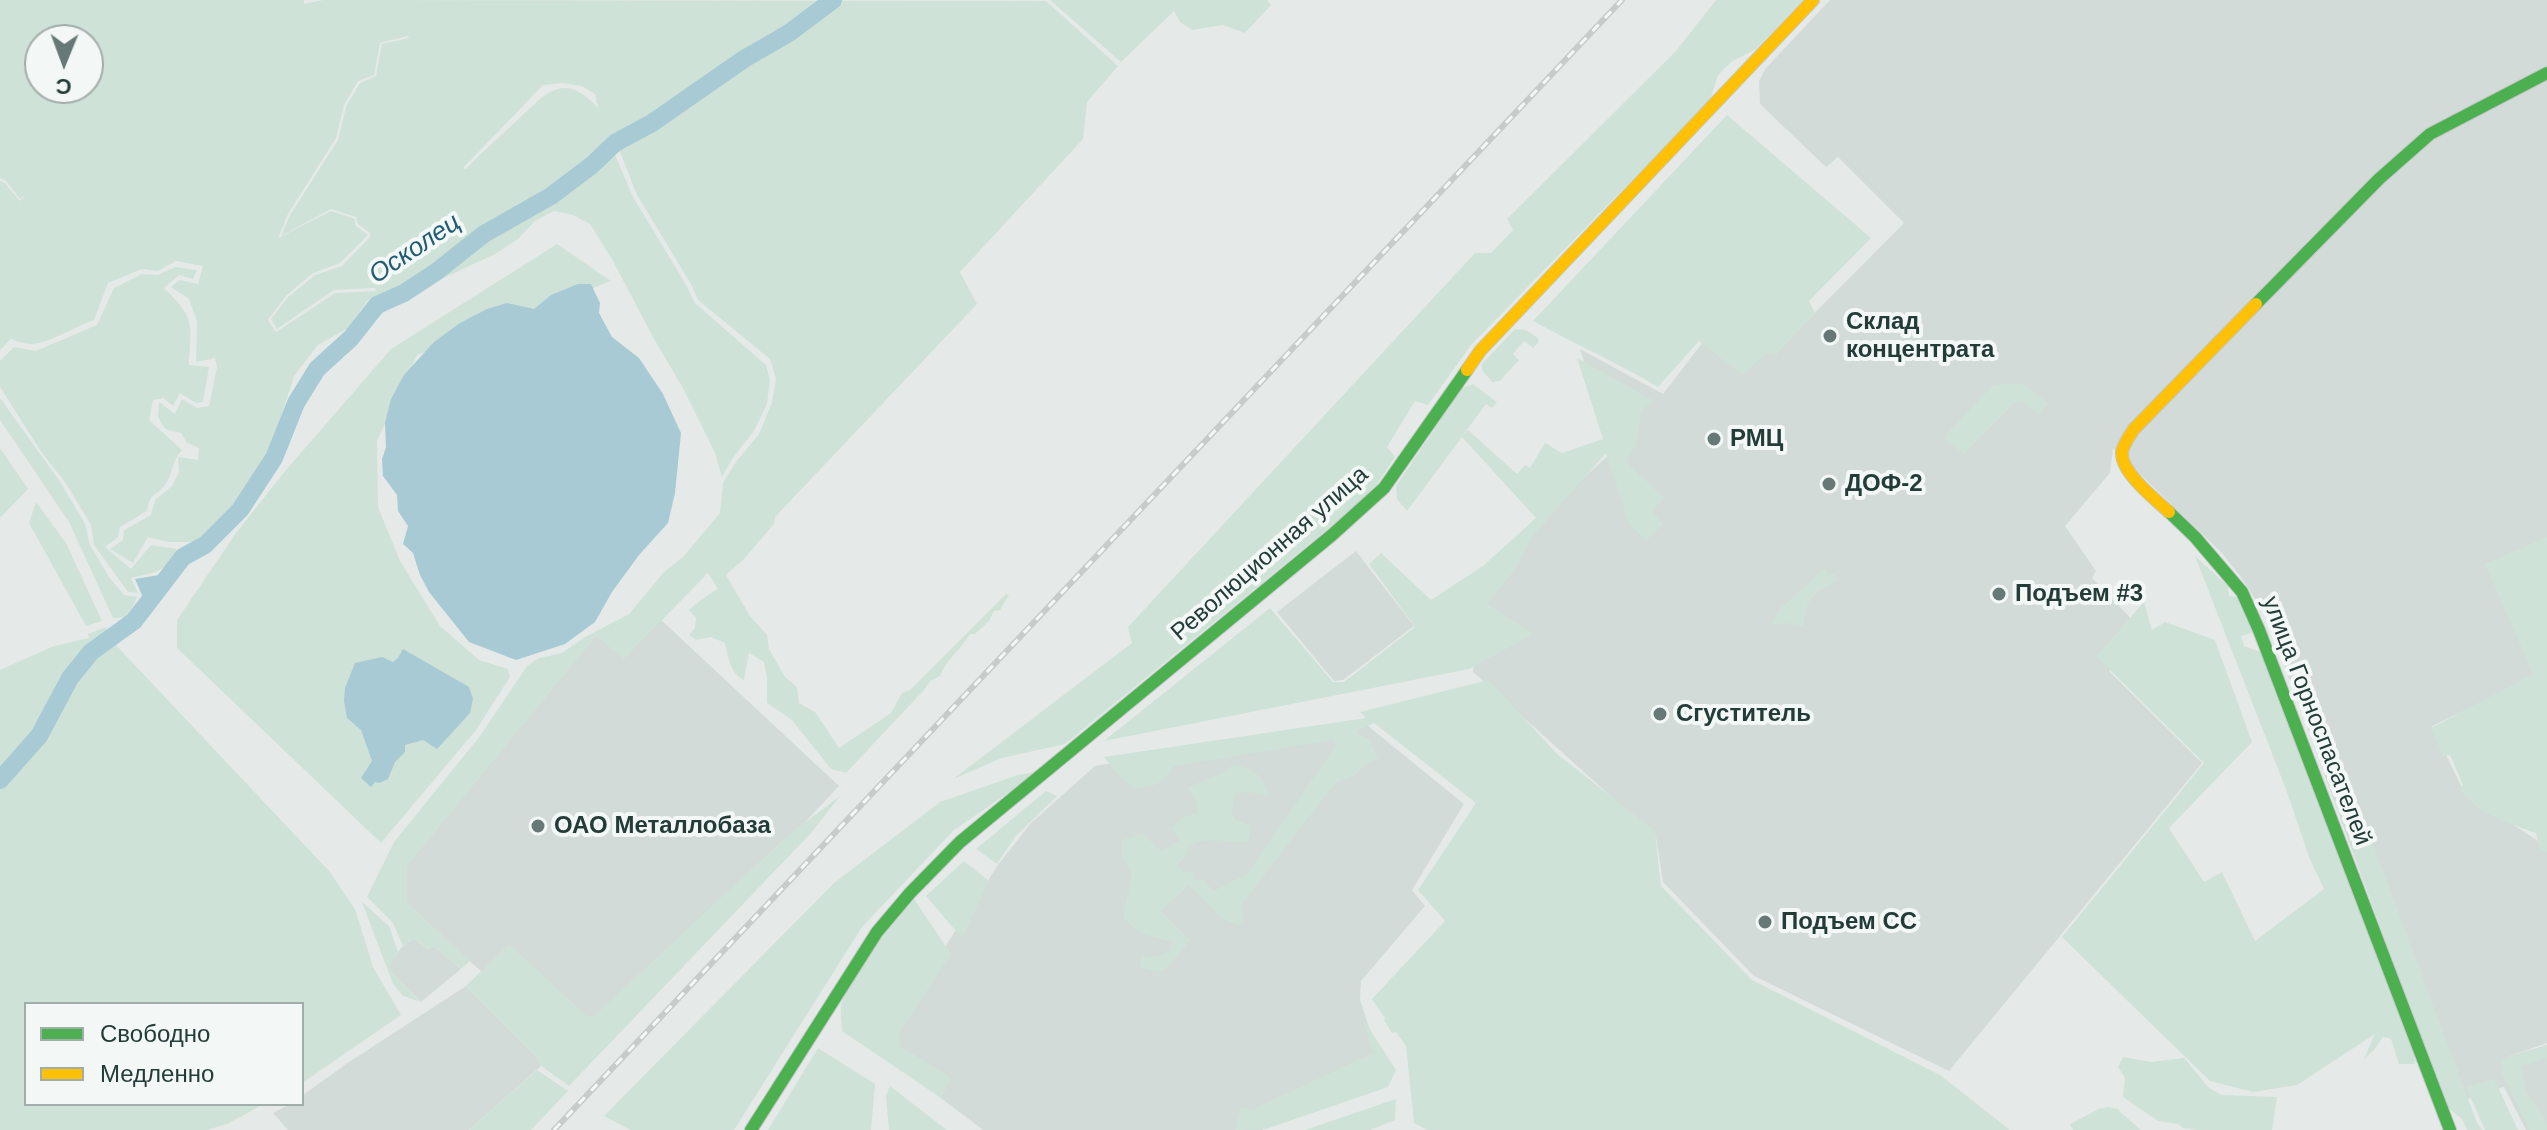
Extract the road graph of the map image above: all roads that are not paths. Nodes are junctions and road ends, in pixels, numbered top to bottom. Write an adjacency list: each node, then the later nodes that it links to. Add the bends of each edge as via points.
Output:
1 (1813, 0): 3 (street, Революционная улица, via 1480,351 1384,488 960,842 910,893 859,958)
2 (2547, 73): 4 (street, улица Горноспасателей, via 2430,134 2379,179 2134,429 2122,451 2137,482 2242,592)
3 (751, 1130)
4 (2450, 1130)

